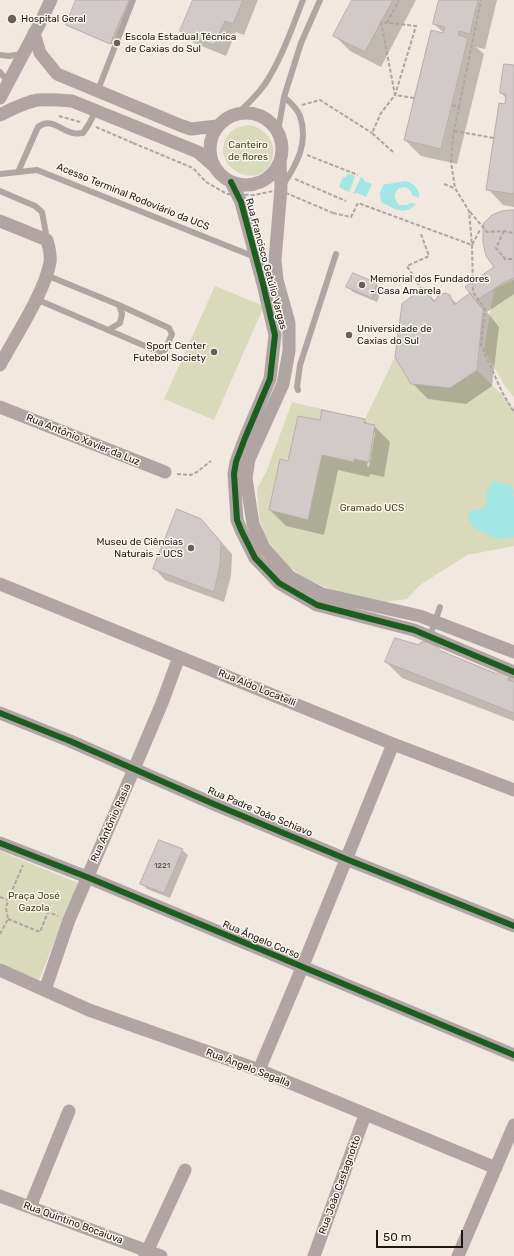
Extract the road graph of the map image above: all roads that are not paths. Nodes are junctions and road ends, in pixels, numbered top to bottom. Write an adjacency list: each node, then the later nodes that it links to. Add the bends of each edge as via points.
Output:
1 (51, 0): 5 (street)
2 (133, 0): 10 (lane)
3 (303, 0): 14 (lane, via 287,41 265,84)
4 (320, 0): 11 (lane, via 301,43)
5 (34, 34): 6 (street); 10 (street, via 40,53 57,74)
6 (23, 54): 7 (lane); 9 (street)
7 (0, 55)
8 (0, 72): 9 (lane)
9 (8, 84): 12 (street)
10 (98, 90): 16 (street, via 186,127)
11 (284, 97): 17 (lane); 23 (lane, via 300,115 303,136 301,152)
12 (0, 98)
13 (96, 110): 15 (street, via 72,101 51,99 37,100); 19 (street, via 198,152); 20 (lane, via 83,133 74,134 50,123 42,123)
14 (238, 113): 16 (street); 17 (street, via 251,113 262,117)
15 (0, 115)
16 (217, 126): 19 (street, via 211,139 210,153)
17 (278, 131): 18 (street, via 282,141)
18 (280, 162): 22 (street, via 275,171 263,181 247,185); 23 (street, Rua Francisco Getúlio Vargas)
19 (214, 166): 22 (street)
20 (18, 172): 21 (lane, Acesso Terminal Rodoviário da UCS); 28 (lane, Acesso Terminal Rodoviário da UCS, via 37,170)
21 (0, 174)
22 (231, 182): 28 (street, Rua Francisco Getúlio Vargas, via 241,202)
23 (281, 188): 34 (street, Rua Francisco Getúlio Vargas, via 275,260 277,280 289,323)
24 (0, 191): 26 (lane, via 35,206 42,212)
25 (0, 221): 26 (street)
26 (47, 240): 29 (street, via 50,260)
27 (336, 254): 35 (lane)
28 (256, 257): 33 (street, Rua Francisco Getúlio Vargas)
29 (46, 275): 30 (street); 31 (lane)
30 (36, 299): 32 (lane); 36 (street)
31 (119, 305): 32 (lane, via 122,314 120,324); 32 (lane, via 170,328 172,334 165,350 159,352)
32 (108, 330)
33 (275, 335): 34 (street); 43 (street, Rua Francisco Getúlio Vargas, via 270,379 245,438 234,474 237,520 255,558 279,583 317,605)
34 (289, 351): 35 (lane); 42 (street, Rua Francisco Getúlio Vargas, via 283,384 249,459 246,478 253,524 264,548 290,577 322,594 408,612)
35 (303, 355): 37 (lane)
36 (0, 365)
37 (298, 390)
38 (0, 408): 39 (street, Rua Antônio Xavier da Luz)
39 (165, 472)
40 (0, 584): 45 (street, Rua Aldo Locatelli)
41 (440, 607): 42 (lane)
42 (434, 622): 43 (lane); 44 (street, Rua Francisco Getúlio Vargas)
43 (430, 636): 46 (street, Rua Francisco Getúlio Vargas)
44 (514, 652)
45 (179, 657): 48 (street, Rua Aldo Locatelli); 49 (street, Rua Antônio Rasia)
46 (514, 672)
47 (0, 713): 49 (street, Rua Padre João Schiavo)
48 (394, 744): 50 (street, Rua Aldo Locatelli); 52 (street)
49 (134, 769): 52 (street, Rua Padre João Schiavo); 53 (street, Rua Antônio Rasia)
50 (514, 790)
51 (0, 843): 53 (street, Rua Ângelo Corso)
52 (346, 859): 54 (street, Rua Padre João Schiavo); 55 (street)
53 (87, 878): 55 (street, Rua Ângelo Corso); 57 (street, Rua Antônio Rasia, via 69,920)
54 (514, 926)
55 (302, 968): 58 (street, Rua Ângelo Corso); 59 (street)
56 (0, 970): 57 (street, Rua Ângelo Segalla)
57 (46, 990): 59 (street, Rua Ângelo Segalla, via 89,1010)
58 (514, 1055)
59 (258, 1070): 61 (street, Rua Ângelo Segalla)
60 (68, 1111): 66 (street)
61 (365, 1115): 63 (street, Rua Ângelo Segalla); 69 (street, Rua João Castagnotto)
62 (514, 1125): 63 (street)
63 (496, 1168): 70 (street)
64 (185, 1170): 67 (street)
65 (0, 1196): 66 (street, Rua Quintino Bocaiuva)
66 (30, 1207): 67 (street, Rua Quintino Bocaiuva)
67 (146, 1253): 68 (street, Rua Quintino Bocaiuva)
68 (161, 1256)
69 (314, 1256)
70 (458, 1256)

